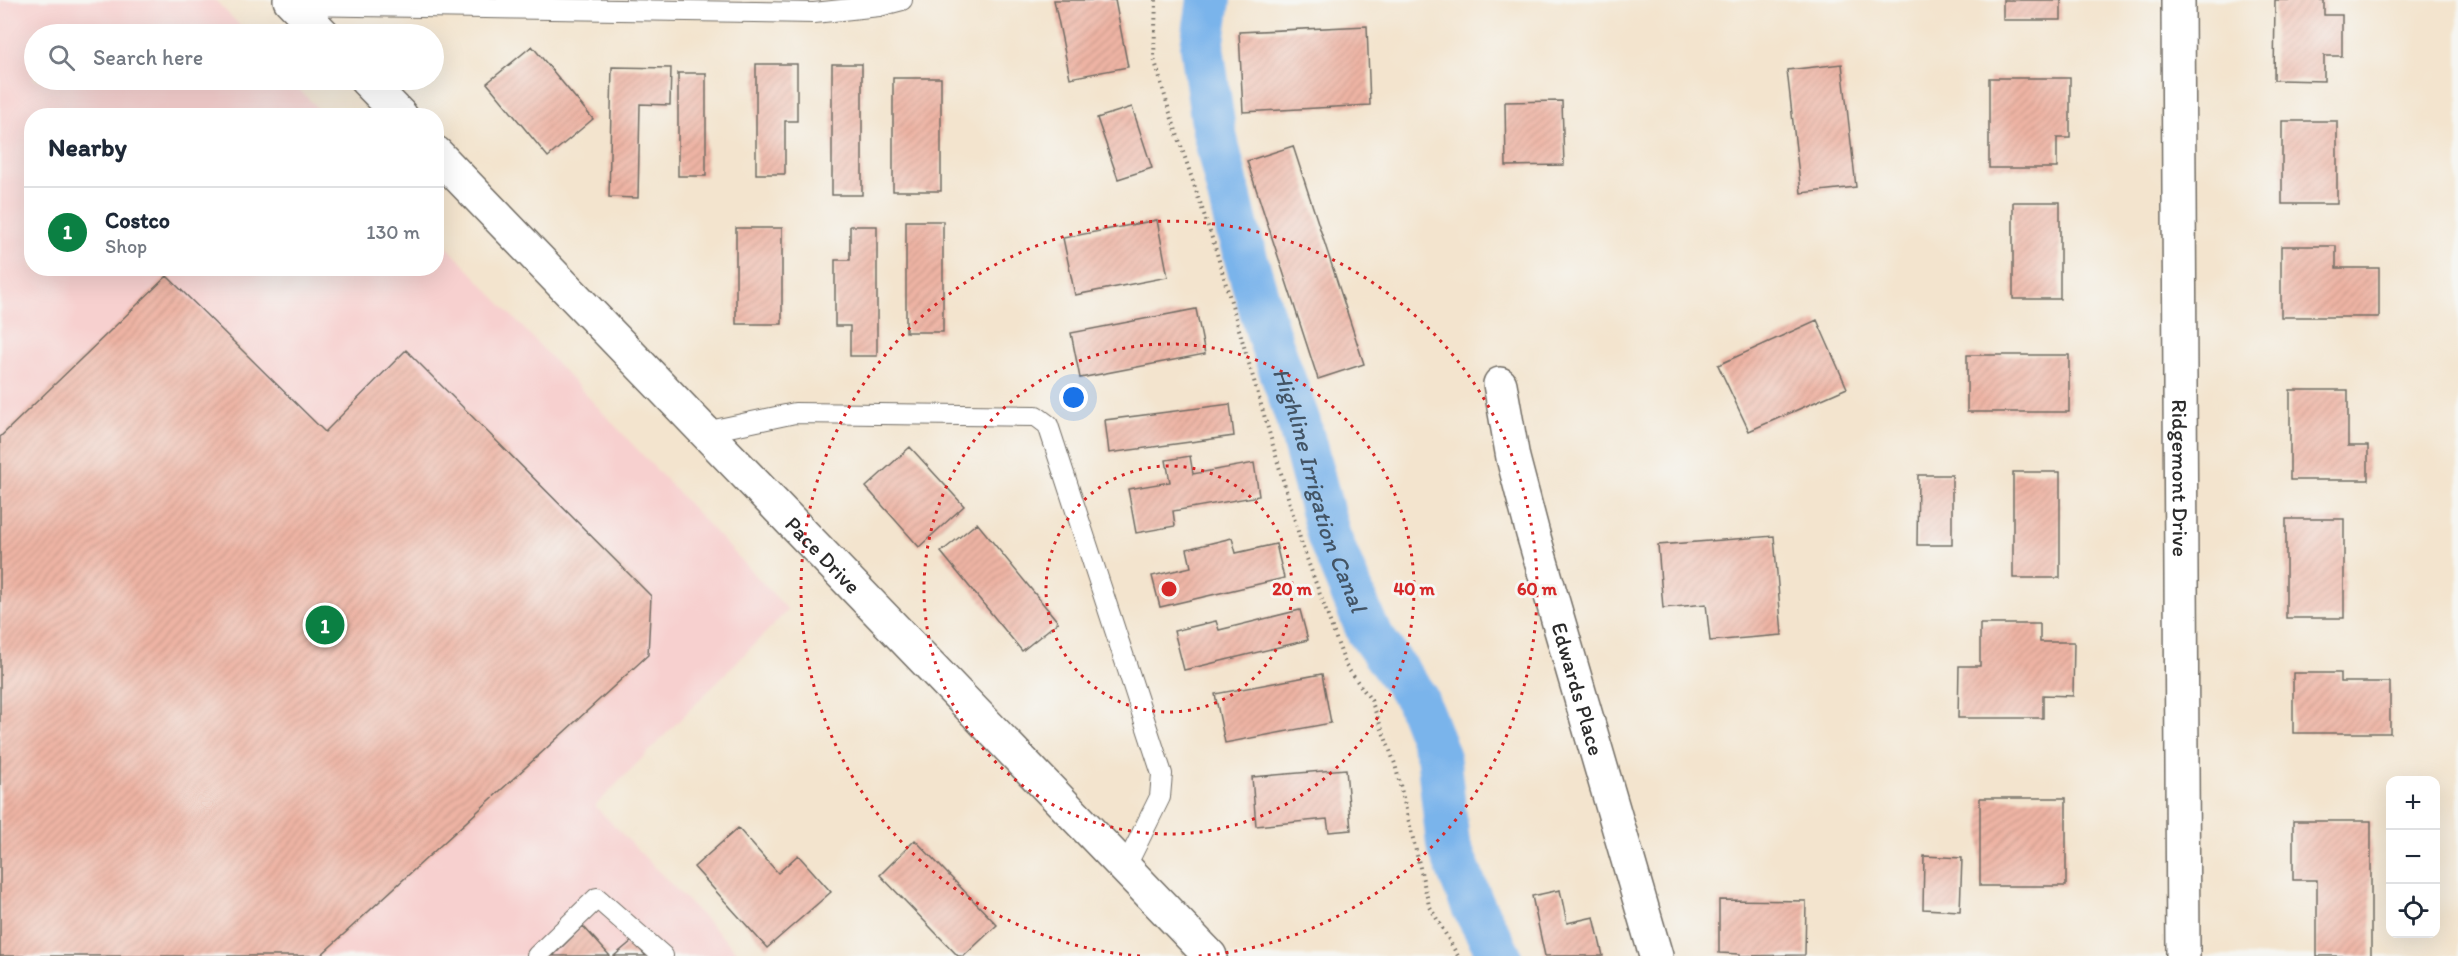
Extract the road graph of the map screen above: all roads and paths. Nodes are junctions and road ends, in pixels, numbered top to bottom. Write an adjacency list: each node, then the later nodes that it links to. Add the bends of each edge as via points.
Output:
1 (902, 0): 4 (lane, via 814,14)
2 (1156, 0): 15 (path, via 1154,58 1215,247 1302,545 1346,666 1371,700 1395,764 1429,905)
3 (2178, 0): 17 (street, Ridgemont Drive)
4 (292, 3): 5 (street)
5 (313, 24)
6 (376, 90): 7 (street)
7 (393, 108)
8 (444, 161): 10 (street, Pace Drive)
9 (1500, 384): 16 (street, Edwards Place, via 1513,458 1533,534)
10 (705, 432): 11 (street, Pace Drive); 11 (lane, via 795,413 1036,416 1048,425 1162,774 1160,797)
11 (1125, 868): 14 (street, Pace Drive)
12 (537, 956): 13 (lane, via 597,898)
13 (663, 956)
14 (1210, 956)
15 (1458, 956)
16 (1656, 956)
17 (2183, 956)

